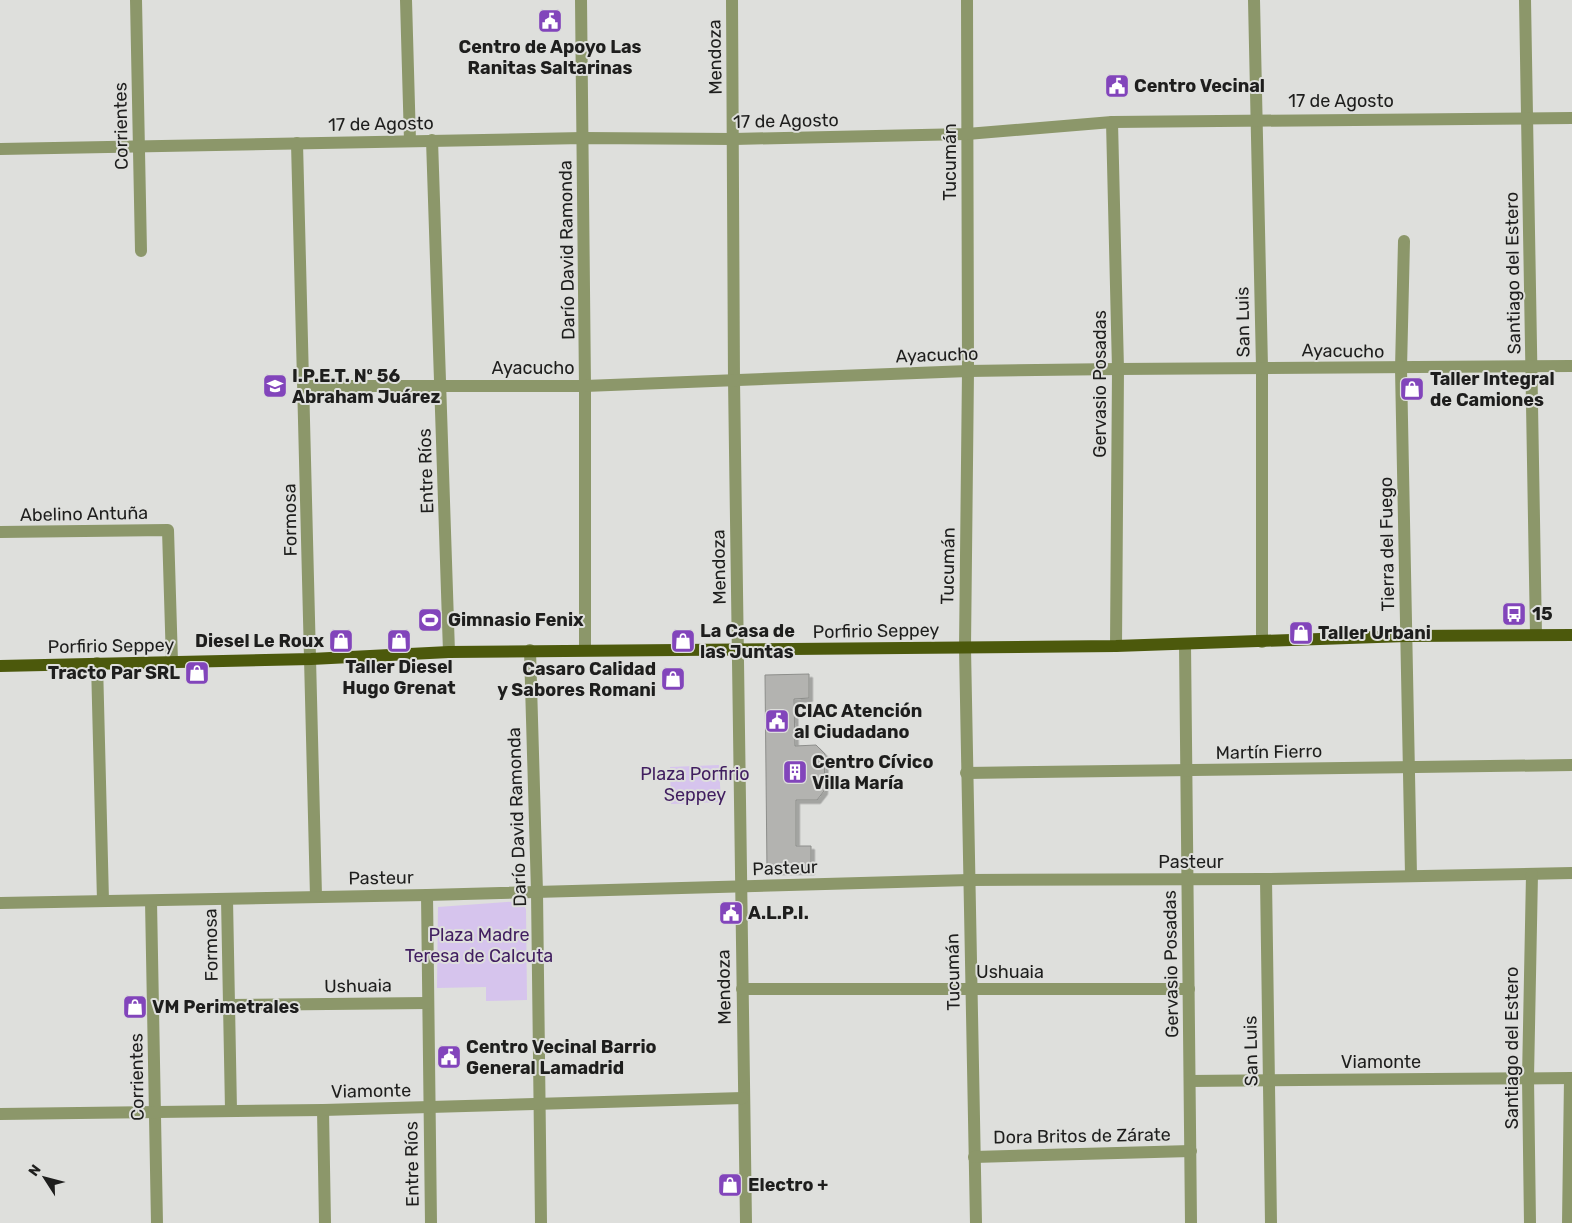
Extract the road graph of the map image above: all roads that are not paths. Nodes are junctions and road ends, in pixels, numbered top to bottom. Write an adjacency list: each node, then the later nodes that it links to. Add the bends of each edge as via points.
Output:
1 (136, 0): 18 (street, Corrientes)
2 (406, 0): 16 (street)
3 (580, 0): 13 (street, Darío David Ramonda)
4 (732, 0): 14 (street, Mendoza)
5 (967, 0): 12 (street, Tucumán)
6 (1254, 0): 10 (street, San Luis)
7 (1526, 0): 8 (street, Santiago del Estero)
8 (1529, 118): 9 (street, 17 de Agosto); 10 (street, 17 de Agosto); 24 (street, Santiago del Estero)
9 (1572, 118)
10 (1257, 120): 11 (street, 17 de Agosto); 23 (street, San Luis)
11 (1112, 122): 12 (street, 17 de Agosto); 25 (street, Gervasio Posadas)
12 (967, 134): 14 (street, 17 de Agosto); 27 (street, Tucumán)
13 (583, 138): 14 (street, 17 de Agosto); 15 (street, 17 de Agosto); 31 (street, Darío David Ramonda)
14 (734, 139): 28 (street, Mendoza)
15 (432, 140): 16 (street, 17 de Agosto); 30 (street, Entre Ríos)
16 (410, 141): 17 (street, 17 de Agosto)
17 (297, 143): 18 (street, 17 de Agosto); 29 (street, Formosa)
18 (139, 144): 19 (street, 17 de Agosto); 21 (street, Corrientes)
19 (0, 149)
20 (1404, 241): 26 (street, Tierra del Fuego)
21 (142, 251)
22 (1572, 366): 24 (street, Ayacucho)
23 (1262, 367): 25 (street, Ayacucho); 26 (street, Ayacucho); 36 (street, San Luis)
24 (1532, 367): 26 (street, Ayacucho); 33 (street, Santiago del Estero)
25 (1118, 369): 27 (street, Ayacucho); 38 (street, Gervasio Posadas)
26 (1400, 369): 35 (street, Tierra del Fuego)
27 (968, 371): 28 (street, Ayacucho); 39 (street, Tucumán)
28 (734, 380): 31 (street, Ayacucho); 42 (street, Mendoza)
29 (304, 386): 30 (street, Ayacucho); 44 (street, Formosa)
30 (440, 386): 31 (street, Ayacucho); 43 (street, Entre Ríos)
31 (586, 386): 40 (street, Darío David Ramonda)
32 (0, 532): 45 (street, Abelino Antuña, via 168,530)
33 (1536, 635): 34 (main road, Porfirio Seppey); 35 (main road, Porfirio Seppey)
34 (1572, 635)
35 (1406, 636): 36 (main road, Porfirio Seppey); 49 (street, Tierra del Fuego)
36 (1262, 642): 37 (main road, Porfirio Seppey)
37 (1185, 644): 38 (main road, Porfirio Seppey); 50 (street, Gervasio Posadas)
38 (1116, 646): 39 (main road, Porfirio Seppey)
39 (965, 648): 42 (main road, Porfirio Seppey); 51 (street, Tucumán)
40 (585, 649): 41 (main road, Porfirio Seppey); 42 (main road, Porfirio Seppey)
41 (530, 650): 43 (main road, Porfirio Seppey); 59 (street, Darío David Ramonda)
42 (738, 651): 58 (street, Mendoza)
43 (449, 652): 44 (main road, Porfirio Seppey)
44 (311, 659): 45 (main road, Porfirio Seppey); 61 (street, Formosa)
45 (172, 662): 46 (main road, Porfirio Seppey)
46 (97, 663): 47 (main road, Porfirio Seppey); 63 (street)
47 (0, 666)
48 (1572, 766): 49 (street, Martín Fierro)
49 (1410, 768): 50 (street, Martín Fierro); 54 (street, Tierra del Fuego)
50 (1187, 770): 51 (street, Martín Fierro); 55 (street, Gervasio Posadas)
51 (966, 773): 57 (street, Tucumán)
52 (1572, 873): 53 (street, Pasteur)
53 (1532, 874): 54 (street, Pasteur); 71 (street, Santiago del Estero)
54 (1411, 875): 56 (street, Pasteur)
55 (1188, 879): 56 (street, Pasteur); 57 (street, Pasteur); 68 (street, Gervasio Posadas)
56 (1266, 879): 73 (street, San Luis)
57 (968, 880): 58 (street, Pasteur); 67 (street, Tucumán)
58 (740, 886): 59 (street, Pasteur); 66 (street, Mendoza)
59 (537, 892): 60 (street, Pasteur); 76 (street, Darío David Ramonda)
60 (427, 895): 61 (street, Pasteur); 69 (street, Entre Ríos)
61 (316, 896): 62 (street, Pasteur)
62 (227, 899): 64 (street, Pasteur); 70 (street, Formosa)
63 (103, 901): 64 (street, Pasteur); 65 (street, Pasteur)
64 (151, 901): 80 (street, Corrientes)
65 (0, 903)
66 (742, 989): 67 (street, Ushuaia); 75 (street, Mendoza)
67 (971, 989): 68 (street, Ushuaia); 83 (street, Tucumán)
68 (1189, 989): 74 (street, Gervasio Posadas)
69 (427, 1003): 70 (street, Ushuaia); 77 (street, Entre Ríos)
70 (229, 1005): 78 (street, Formosa)
71 (1528, 1078): 72 (street, Viamonte); 73 (street, Viamonte); 92 (street, Santiago del Estero)
72 (1571, 1078): 93 (street)
73 (1269, 1080): 74 (street, Viamonte); 91 (street, San Luis)
74 (1190, 1081): 82 (street, Gervasio Posadas)
75 (743, 1098): 76 (street, Viamonte); 88 (street, Mendoza)
76 (540, 1102): 77 (street, Viamonte); 87 (street, Darío David Ramonda)
77 (429, 1107): 79 (street, Viamonte); 86 (street, Entre Ríos)
78 (231, 1110): 79 (street, Viamonte); 80 (street, Viamonte)
79 (323, 1110): 85 (street)
80 (156, 1113): 81 (street, Viamonte); 84 (street, Corrientes)
81 (0, 1114)
82 (1191, 1151): 83 (street, Dora Britos de Zárate); 90 (street, Gervasio Posadas)
83 (974, 1157): 89 (street, Tucumán)
84 (157, 1223)
85 (325, 1223)
86 (430, 1223)
87 (542, 1223)
88 (746, 1223)
89 (976, 1223)
90 (1191, 1223)
91 (1271, 1223)
92 (1530, 1223)
93 (1568, 1223)

